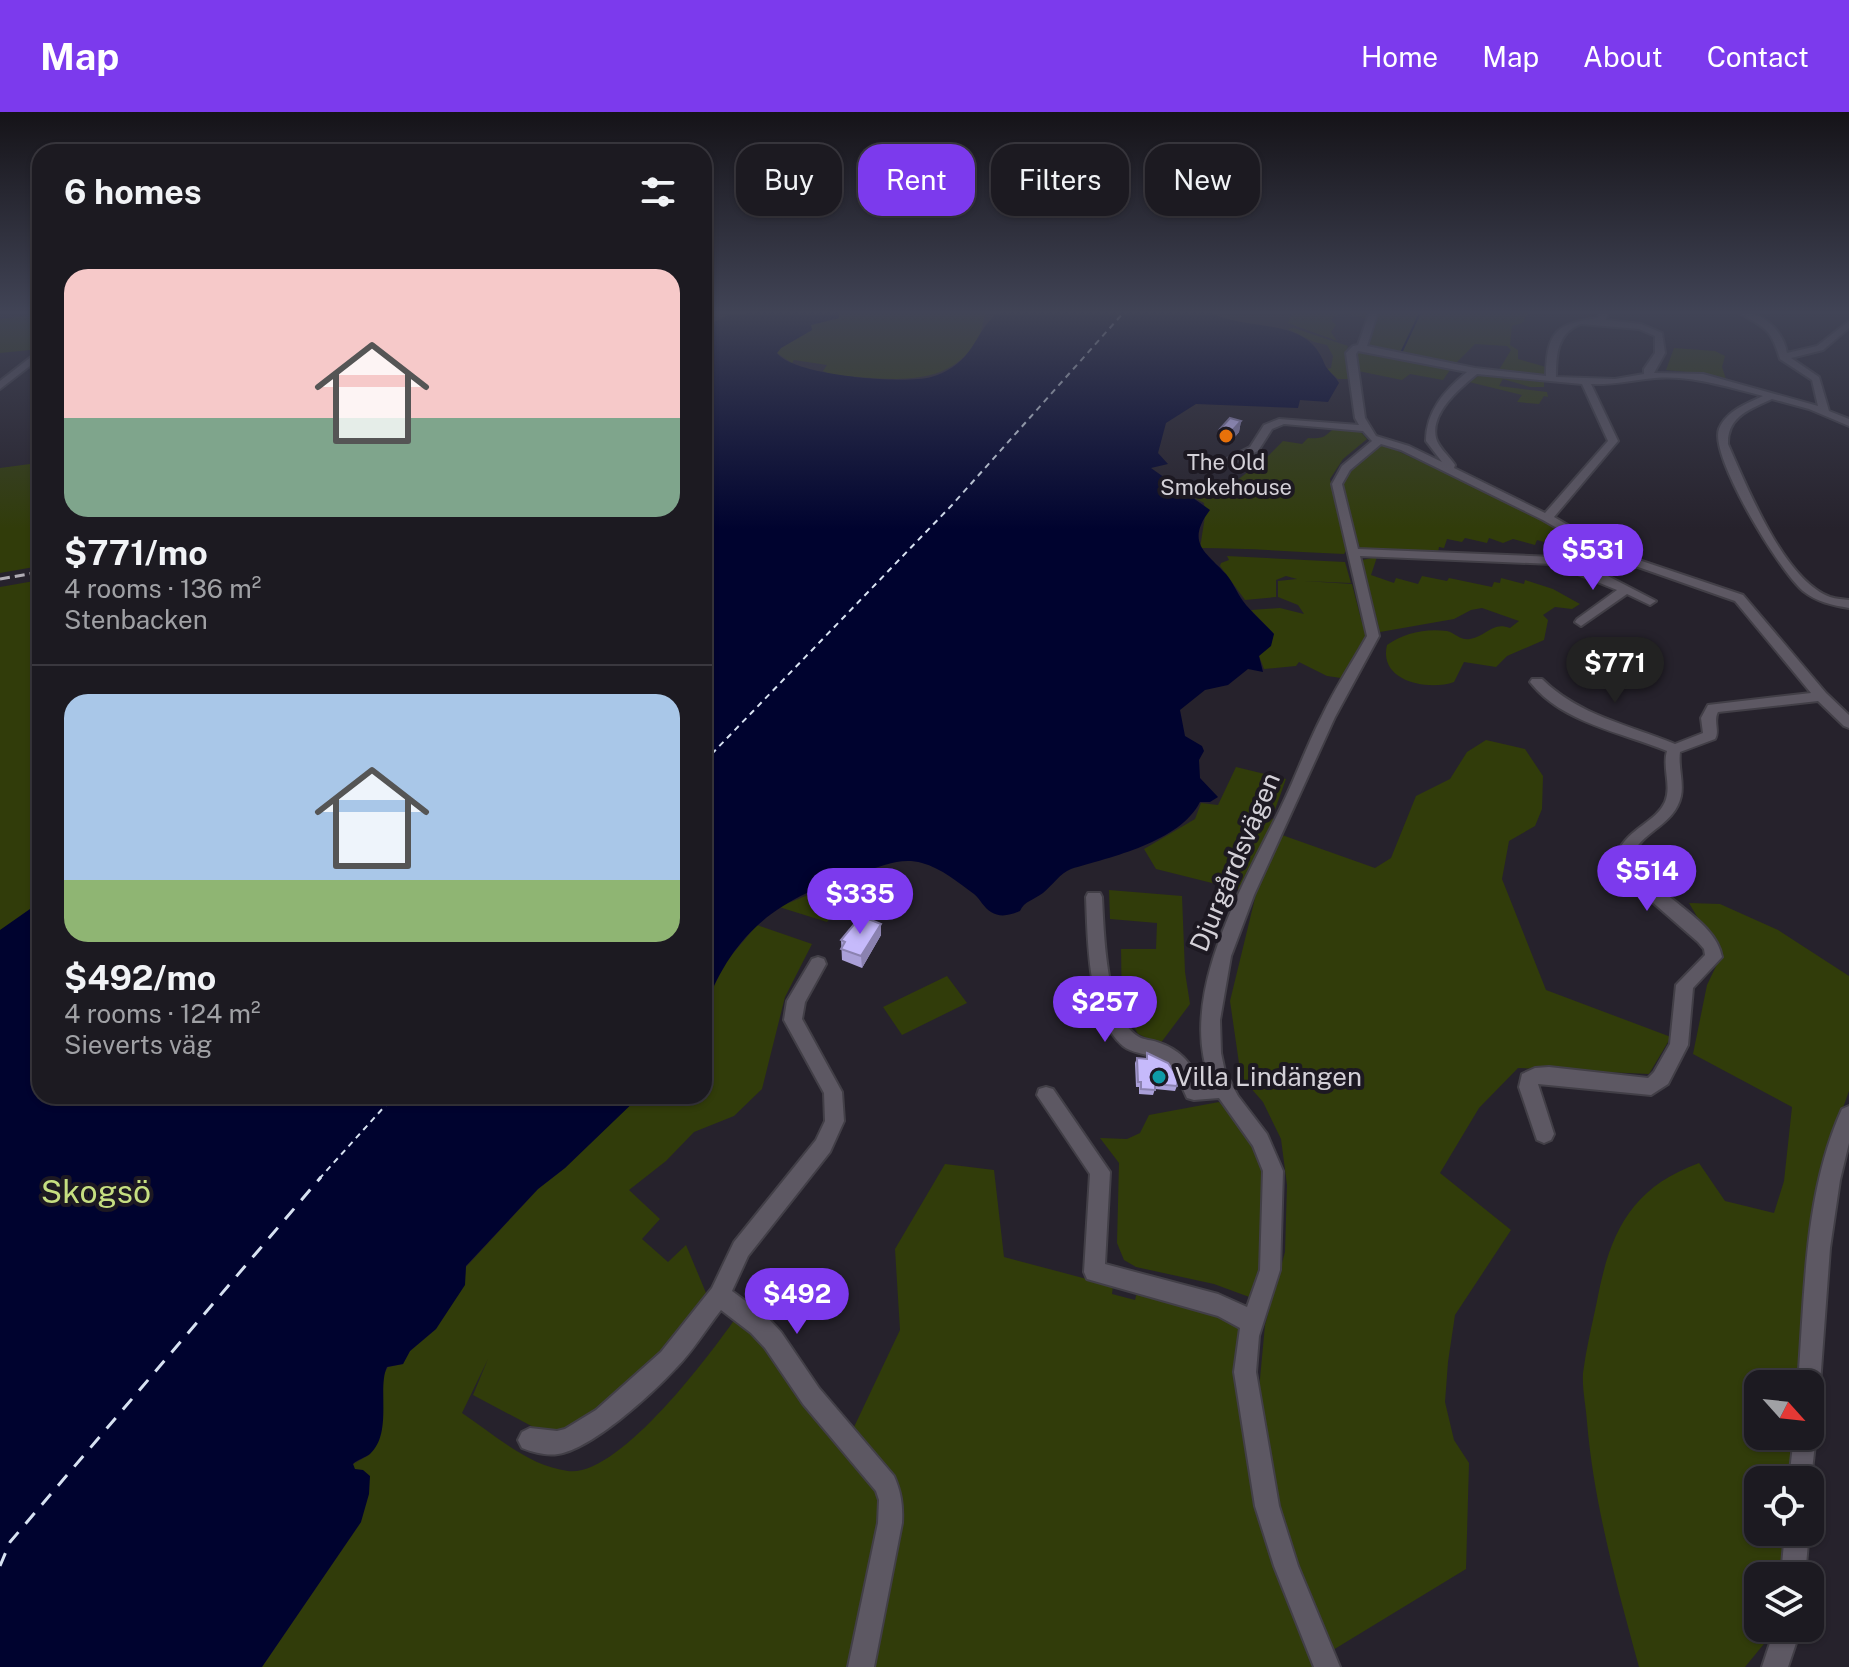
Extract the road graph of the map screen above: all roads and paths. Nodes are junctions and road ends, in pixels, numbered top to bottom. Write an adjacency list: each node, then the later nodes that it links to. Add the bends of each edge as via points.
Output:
1 (1586, 383): 13 (street, via 1613,441)
2 (1356, 384): 9 (street)
3 (1463, 384): 12 (street, via 1431,421 1431,441)
4 (1727, 384): 6 (street)
5 (1817, 384): 7 (street)
6 (1771, 396): 7 (street); 17 (street, via 1729,419 1723,444 1766,538 1813,593 1834,604)
7 (1824, 411): 8 (street)
8 (1849, 423)
9 (1363, 428): 10 (street); 11 (street, via 1283,421 1268,427 1254,449)
10 (1378, 441): 12 (street); 14 (street, Djurgårdsvägen, via 1337,479)
11 (1218, 466)
12 (1448, 469): 13 (street)
13 (1547, 518): 20 (street, via 1608,553 1739,598)
14 (1354, 552): 15 (street, via 1549,560); 25 (street, Djurgårdsvägen, via 1373,636 1333,707 1220,961 1211,1024)
15 (1626, 589): 16 (street); 18 (street)
16 (1650, 601)
17 (1849, 604)
18 (1581, 622)
19 (1537, 682): 22 (street, via 1579,715)
20 (1821, 696): 21 (street); 22 (street, via 1713,708 1710,736)
21 (1849, 723)
22 (1675, 749): 28 (street, via 1672,801 1631,841 1627,864 1704,937 1714,957 1685,985 1679,1045 1651,1087 1549,1075 1529,1080)
23 (1094, 897): 25 (street, via 1098,956 1120,1030 1133,1044 1173,1058 1190,1076 1194,1092)
24 (818, 964): 29 (street, via 796,1001 793,1020 833,1092 835,1121 823,1146 741,1249)
25 (1221, 1089): 30 (street, Djurgårdsvägen, via 1260,1139 1273,1171 1270,1270)
26 (1046, 1095): 30 (street, via 1100,1172 1094,1272 1218,1305)
27 (1849, 1115): 31 (street, via 1825,1206)
28 (1544, 1134)
29 (719, 1295): 32 (street, via 669,1360 604,1418 557,1443); 34 (street, via 773,1340 811,1396 886,1484 890,1523)
30 (1253, 1324): 35 (street, Djurgårdsvägen, via 1244,1352 1245,1372 1267,1506)
31 (1810, 1370)
32 (530, 1440)
33 (1783, 1642): 36 (street)
34 (861, 1667)
35 (1327, 1667)
36 (1775, 1667)

